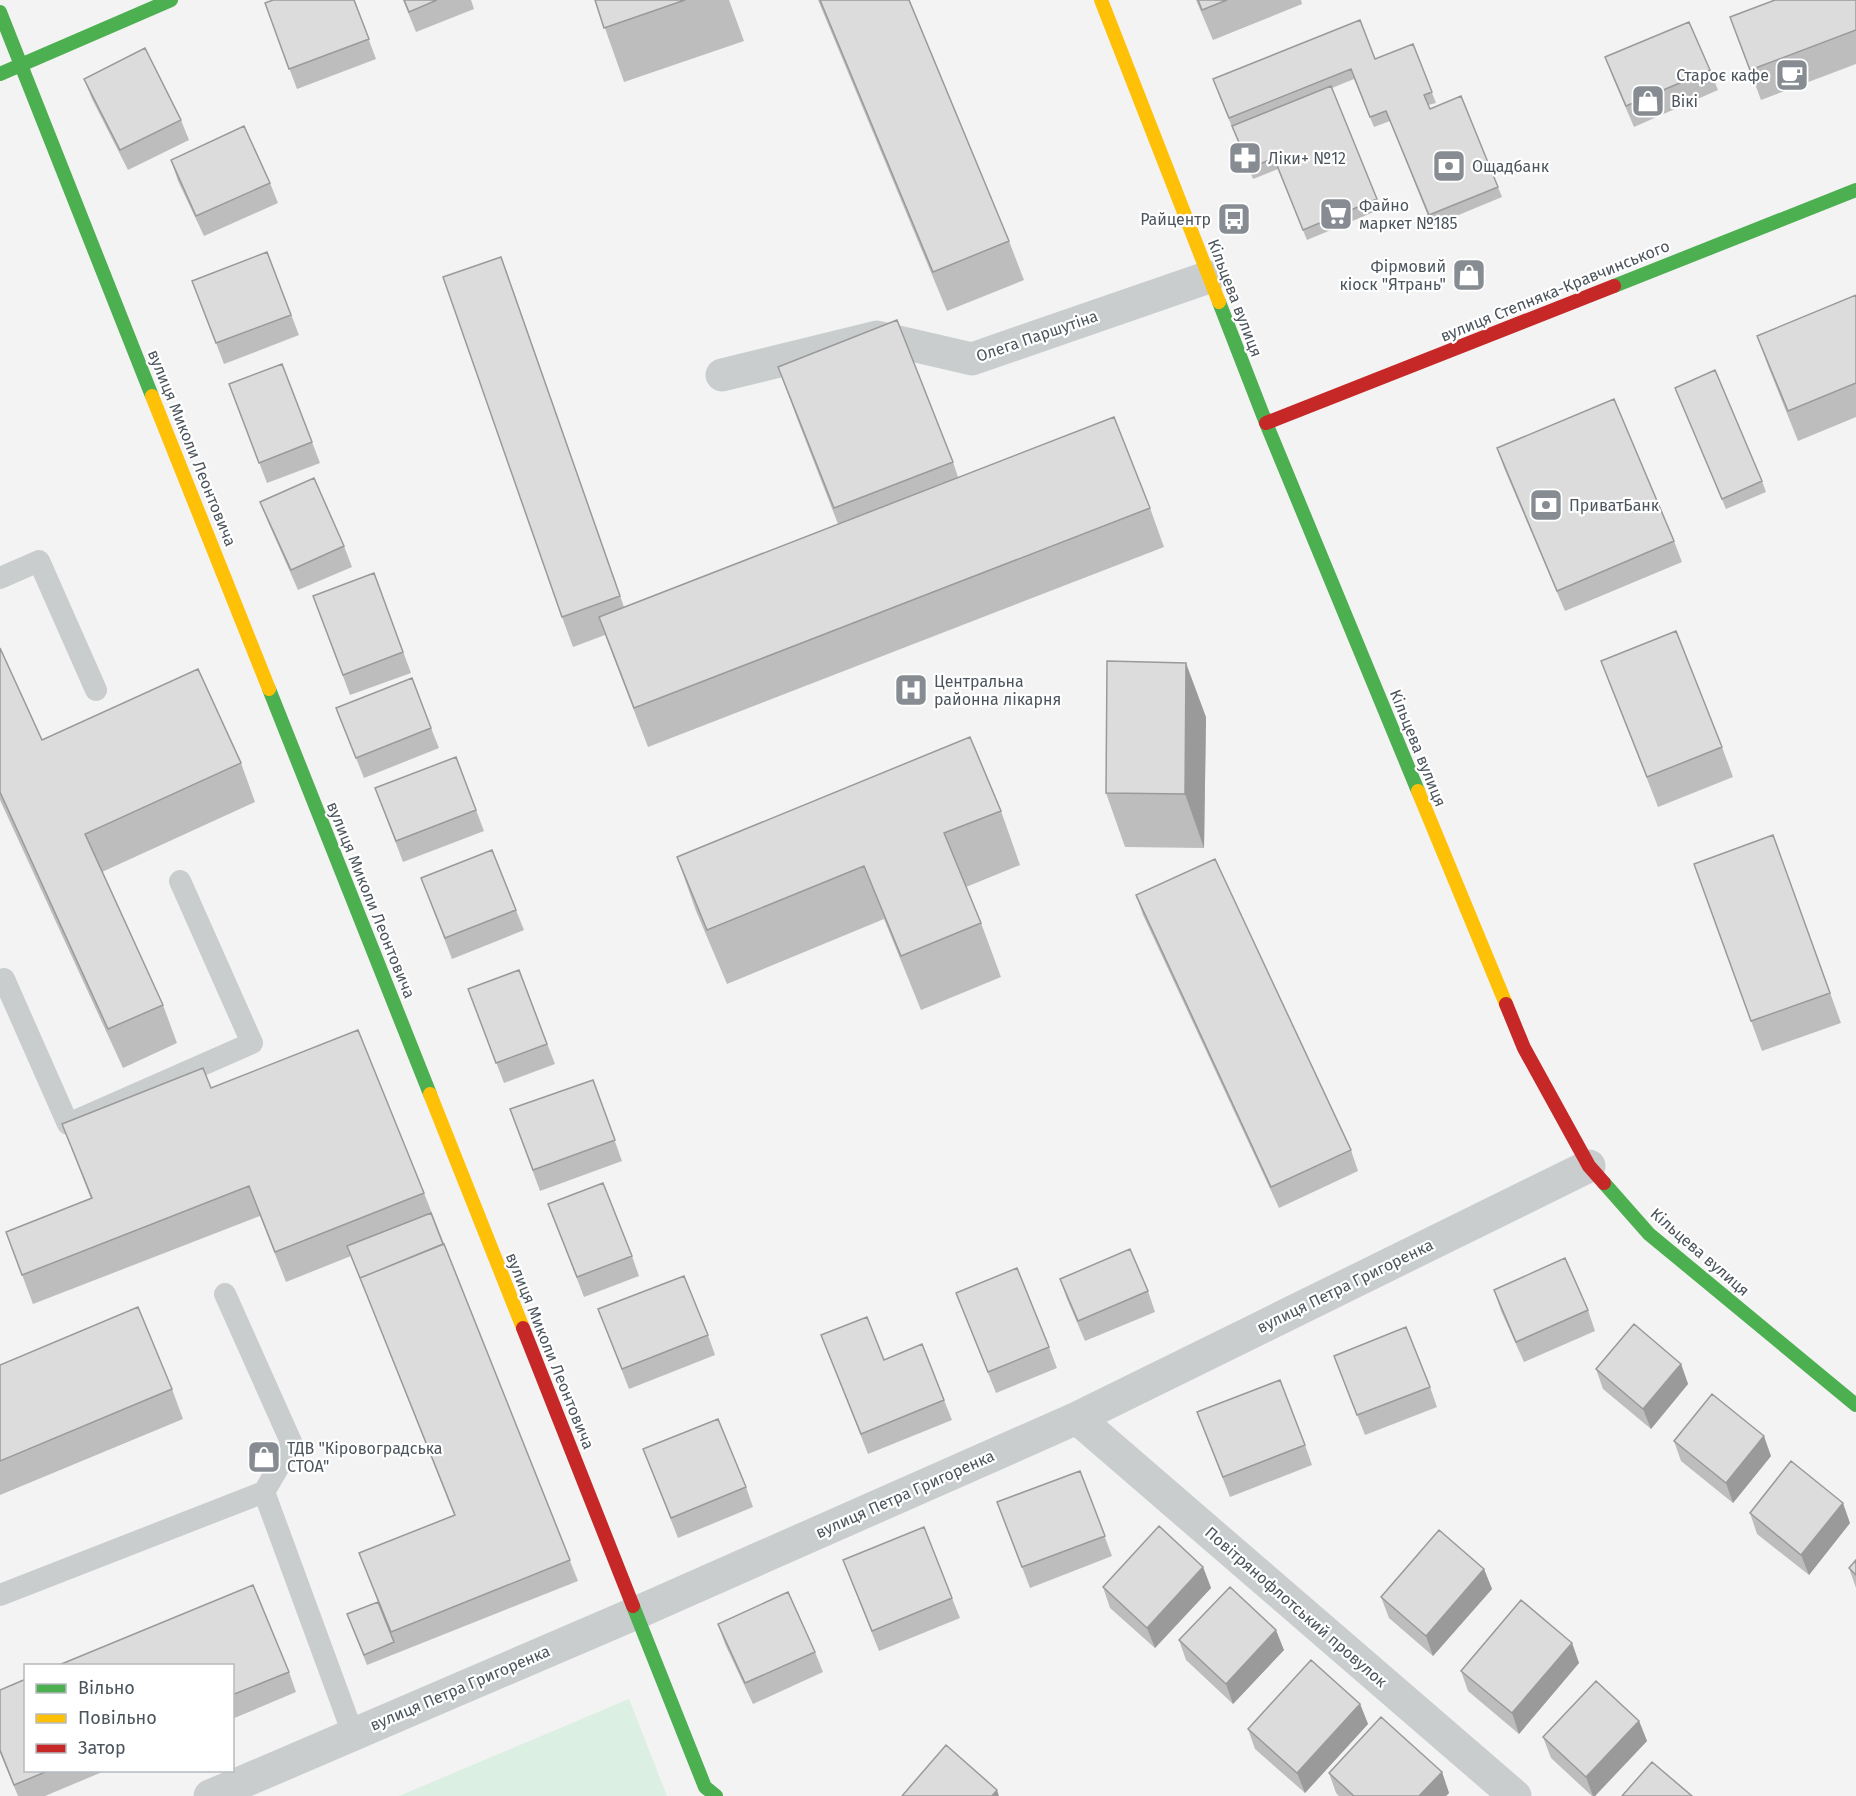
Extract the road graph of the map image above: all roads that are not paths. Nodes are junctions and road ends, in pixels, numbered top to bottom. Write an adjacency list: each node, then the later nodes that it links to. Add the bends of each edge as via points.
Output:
1 (171, 0): 4 (street)
2 (1101, 0): 7 (street, Кільцева вулиця)
3 (0, 12): 4 (street, вулиця Миколи Леонтовича)
4 (22, 65): 5 (street); 20 (street, вулиця Миколи Леонтовича)
5 (0, 74)
6 (1856, 190): 9 (street, вулиця Степняка-Кравчинського)
7 (1209, 277): 8 (street, Олега Паршутіна, via 972,359 877,337); 9 (street, Кільцева вулиця)
8 (722, 375)
9 (1266, 423): 14 (street, Кільцева вулиця, via 1524,1048)
10 (0, 578): 11 (lane, via 39,561)
11 (96, 690)
12 (180, 881): 13 (lane, via 252,1043 68,1124)
13 (1, 976)
14 (1589, 1166): 16 (street, Кільцева вулиця, via 1650,1234); 17 (street, вулиця Петра Григоренка)
15 (225, 1294): 18 (lane, via 292,1444)
16 (1856, 1405)
17 (1077, 1418): 20 (street, вулиця Петра Григоренка); 24 (street, Повітрянофлотський провулок)
18 (264, 1492): 19 (lane); 21 (lane)
19 (0, 1595)
20 (636, 1613): 21 (street, вулиця Петра Григоренка); 22 (street, вулиця Миколи Леонтовича)
21 (353, 1734): 23 (street, вулиця Петра Григоренка)
22 (710, 1793)
23 (210, 1796)
24 (1515, 1796)

